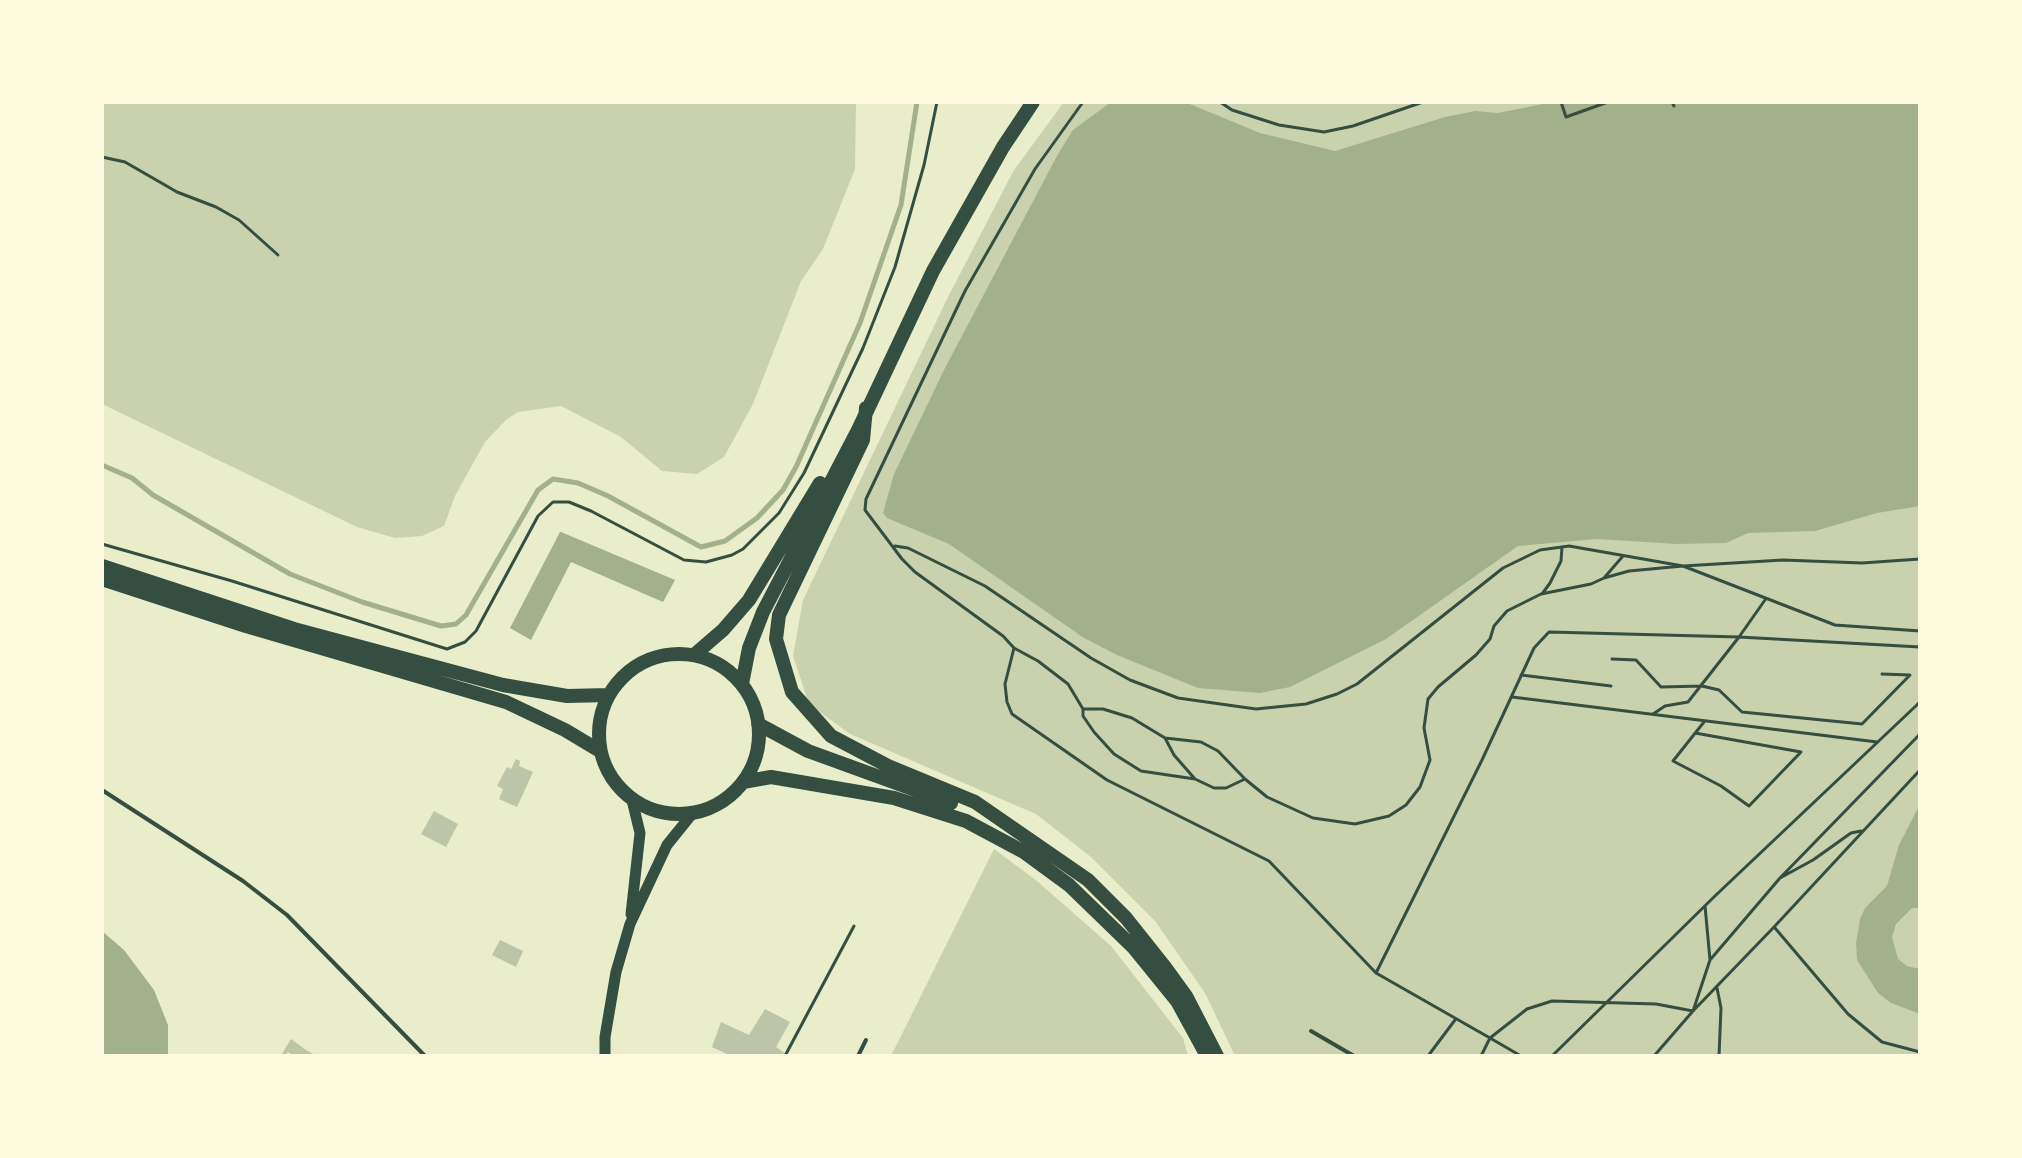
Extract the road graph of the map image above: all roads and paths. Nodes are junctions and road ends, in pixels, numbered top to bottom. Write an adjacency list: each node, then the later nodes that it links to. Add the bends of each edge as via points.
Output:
1 (937, 102): 11 (path, via 895,267 863,348 804,473 779,513 732,555 706,562 684,560 591,511 553,502 538,516 476,631 447,649)
2 (1033, 102): 10 (main road, via 933,271)
3 (1083, 102): 12 (path, via 1035,169 980,263 866,499 865,510)
4 (1220, 102): 5 (path, via 1279,125 1324,132)
5 (1423, 102)
6 (1561, 102): 7 (path, via 1566,117)
7 (1608, 102)
8 (102, 157): 9 (path, via 125,162 239,220)
9 (278, 255)
10 (866, 408): 26 (main road, via 749,600); 30 (main road, via 763,612); 53 (main road, via 863,440 779,615 776,639 792,692 831,736 975,802)
11 (102, 544)
12 (893, 546): 13 (path, via 908,548 985,586 1130,680 1178,698 1256,709 1306,704 1357,684 1503,568 1540,550); 25 (path, via 915,572)
13 (1562, 547): 14 (path); 20 (path, via 1561,561)
14 (1624, 555): 17 (path); 18 (path)
15 (1920, 559): 17 (path)
16 (102, 566): 33 (main road, via 294,629 503,685 567,696)
17 (1683, 566): 18 (path); 21 (path)
18 (1604, 578): 20 (path)
19 (102, 579): 44 (main road, via 506,702)
20 (1541, 594): 47 (path, via 1507,611 1476,655 1428,699 1424,728 1430,760 1420,787 1389,816 1355,824 1313,818 1267,797)
21 (1765, 600): 22 (path, via 1835,625); 23 (path)
22 (1920, 631)
23 (1739, 637): 24 (path); 29 (path, via 1549,632); 32 (path)
24 (1920, 647)
25 (1014, 648): 36 (path, via 1068,684); 60 (path, via 1005,684 1012,714 1095,772 1269,861)
26 (694, 655): 30 (main road, via 720,665); 33 (main road, via 669,654 645,661)
27 (1612, 659): 32 (path, via 1636,660 1661,687)
28 (1882, 674): 32 (path, via 1910,675 1862,724 1742,712 1719,690)
29 (1521, 675): 31 (path); 34 (path)
30 (742, 684): 39 (main road)
31 (1611, 686)
32 (1702, 686): 37 (path, via 1688,702 1665,706)
33 (608, 695): 44 (main road, via 599,722)
34 (1512, 697): 37 (path); 60 (path)
35 (1920, 702): 43 (path)
36 (1083, 709): 42 (path, via 1132,718); 46 (path, via 1114,754 1141,771)
37 (1652, 715): 38 (path)
38 (1704, 722): 40 (path); 43 (path)
39 (758, 724): 48 (main road, via 758,745); 53 (main road, via 808,751 969,810)
40 (1695, 733): 40 (path, via 1673,761 1749,806 1801,752)
41 (1920, 734): 54 (path)
42 (1165, 738): 46 (path); 47 (path, via 1201,742 1218,751)
43 (1878, 742): 55 (path)
44 (600, 751): 50 (main road, via 617,787)
45 (1920, 770): 52 (path)
46 (1195, 779): 47 (path, via 1214,788)
47 (1245, 779)
48 (743, 782): 51 (main road, via 729,797); 73 (main road, via 784,778 894,798 966,821 1024,852 1069,885 1134,948 1177,1001)
49 (102, 790): 70 (lane, via 287,915)
50 (632, 800): 51 (main road, via 650,810); 56 (street, via 640,833)
51 (692, 814): 56 (street, via 667,845)
52 (1863, 831): 54 (path, via 1851,833); 58 (path)
53 (1038, 844): 74 (main road, via 1088,880 1126,918 1186,996)
54 (1780, 878): 59 (path)
55 (1705, 906): 59 (path); 62 (path)
56 (630, 924): 71 (street, via 616,972)
57 (854, 926): 69 (path)
58 (1774, 927): 61 (path); 68 (path, via 1848,1014 1882,1042)
59 (1710, 960): 63 (path)
60 (1376, 973): 64 (path)
61 (1716, 987): 63 (path); 81 (path, via 1721,1008)
62 (1608, 1004): 63 (path); 66 (path, via 1552,1001 1527,1009); 79 (path)
63 (1693, 1011): 80 (path)
64 (1455, 1020): 66 (path); 76 (path)
65 (1311, 1031): 75 (lane)
66 (1490, 1038): 77 (path); 78 (path)
67 (866, 1040): 72 (lane)
68 (1920, 1052)
69 (786, 1054)
70 (425, 1056)
71 (605, 1056)
72 (858, 1056)
73 (1207, 1056)
74 (1217, 1056)
75 (1354, 1056)
76 (1428, 1056)
77 (1481, 1056)
78 (1521, 1056)
79 (1552, 1056)
80 (1654, 1056)
81 (1719, 1056)

